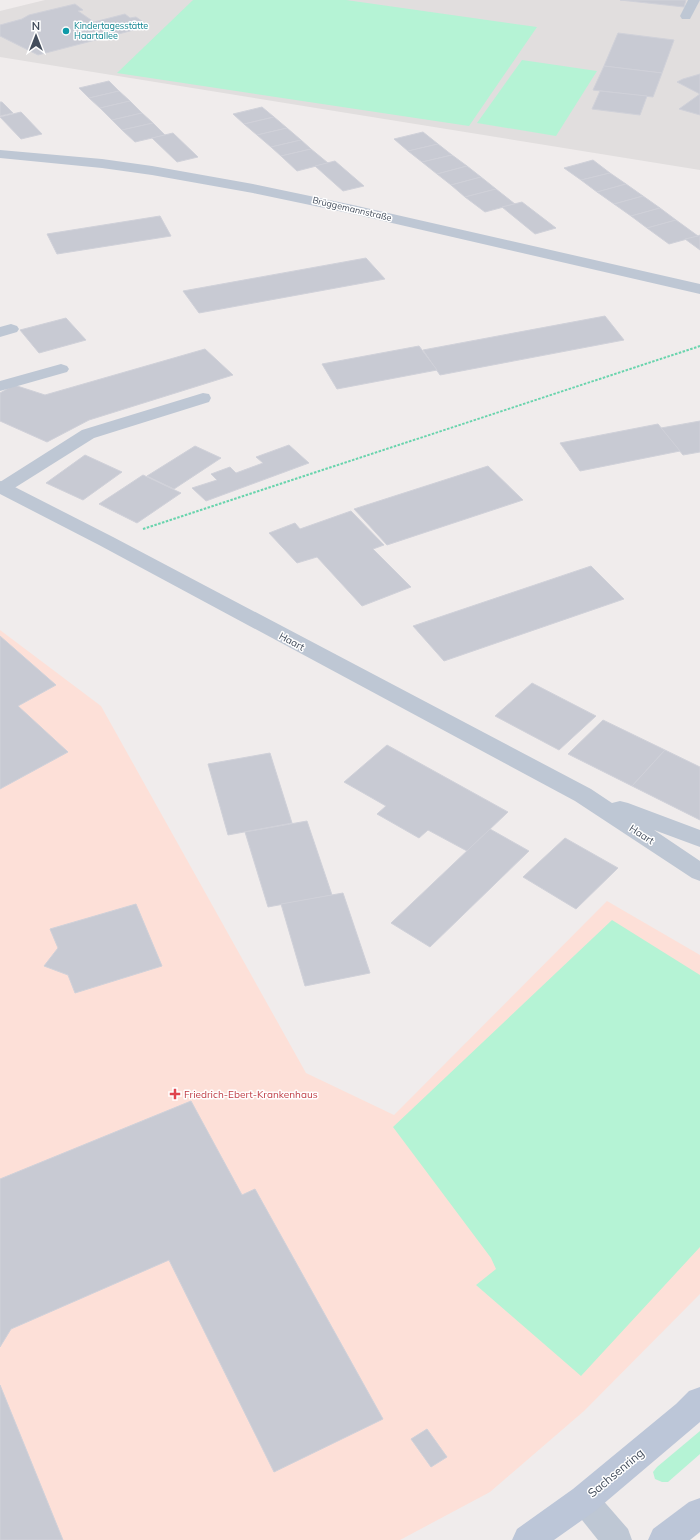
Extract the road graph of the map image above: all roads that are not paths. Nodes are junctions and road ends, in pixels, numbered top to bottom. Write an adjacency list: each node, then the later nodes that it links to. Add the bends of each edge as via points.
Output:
1 (694, 0): 2 (lane)
2 (686, 16)
3 (0, 154): 4 (street, Brüggemannstraße, via 155,171 259,189)
4 (700, 289)
5 (61, 369): 6 (lane)
6 (0, 386)
7 (203, 398): 8 (lane, via 88,434)
8 (1, 488): 9 (street, Haart, via 106,541)
9 (584, 795): 10 (street, Haart); 11 (street, Haart)
10 (700, 839)
11 (700, 872)
12 (700, 1401): 13 (main road, Sachsenring)
13 (584, 1500): 15 (main road, Sachsenring); 16 (lane)
14 (700, 1513): 17 (main road)
15 (528, 1540)
16 (617, 1540)
17 (664, 1540)

